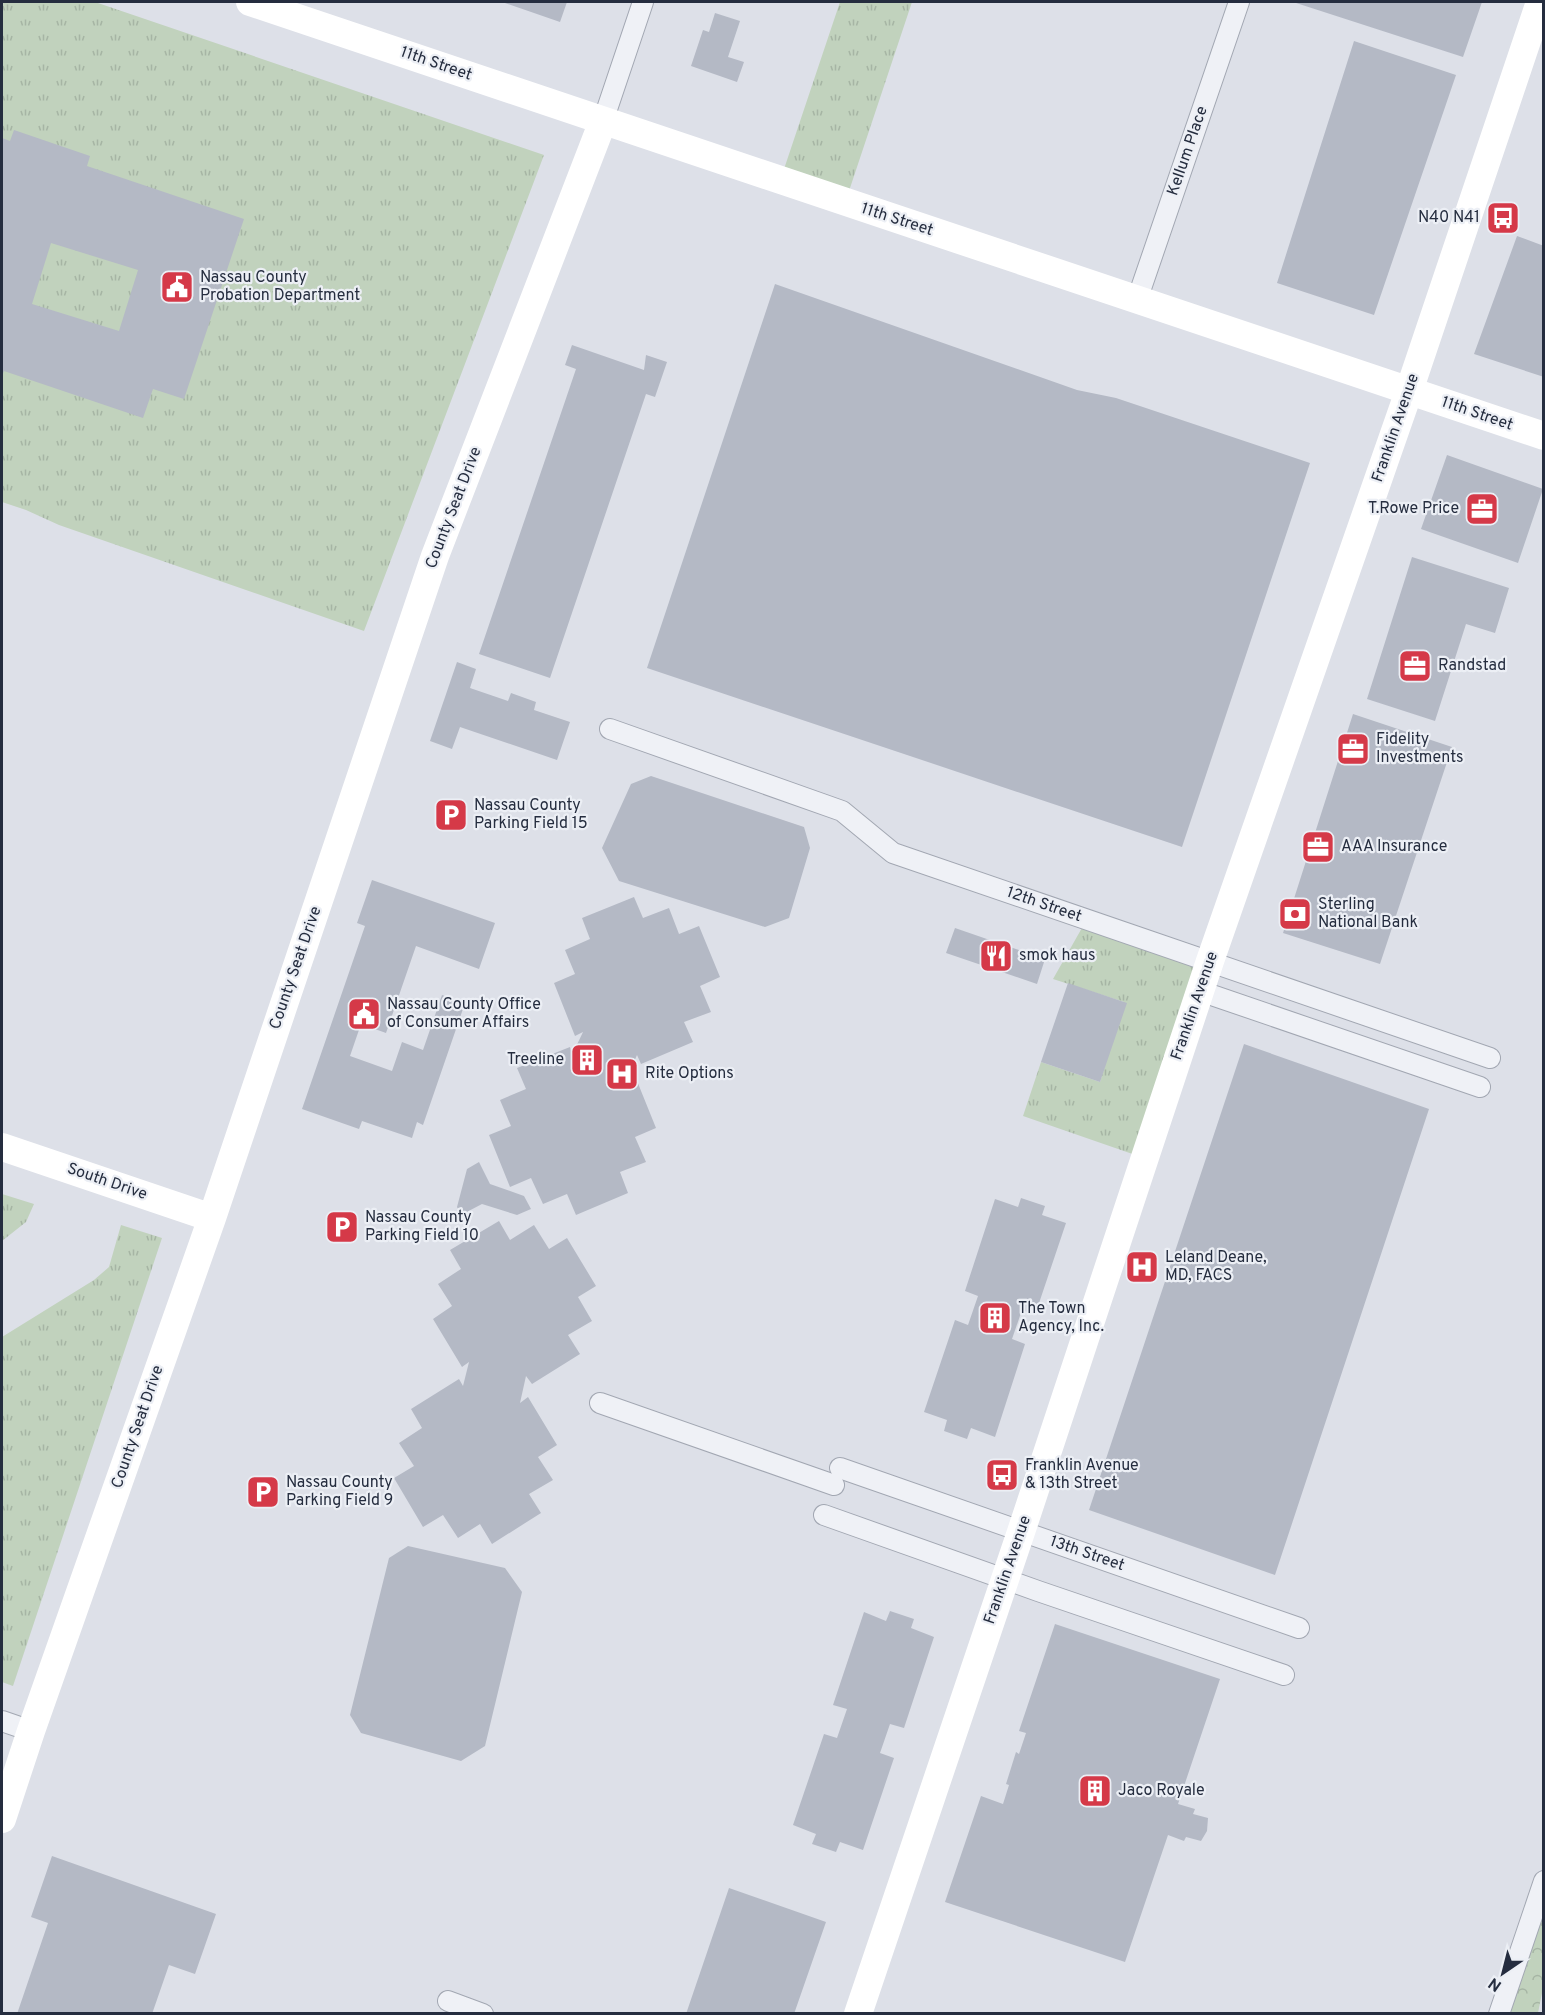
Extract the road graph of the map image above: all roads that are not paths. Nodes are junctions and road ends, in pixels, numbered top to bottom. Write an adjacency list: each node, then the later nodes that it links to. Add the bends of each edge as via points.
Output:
1 (250, 2): 5 (main road, 11th Street)
2 (643, 2): 6 (street)
3 (1239, 2): 7 (street, Kellum Place)
4 (1540, 2): 8 (main road, Franklin Avenue)
5 (289, 8): 6 (main road, 11th Street)
6 (603, 121): 7 (main road, 11th Street); 16 (main road, County Seat Drive, via 435,556)
7 (1137, 300): 8 (main road, 11th Street)
8 (1409, 391): 9 (main road, 11th Street); 11 (main road, Franklin Avenue)
9 (1544, 436)
10 (610, 729): 11 (street, 12th Street, via 842,811 893,853)
11 (1210, 961): 12 (main road, Franklin Avenue); 13 (street, 12th Street)
12 (1200, 991): 14 (street); 19 (main road, Franklin Avenue)
13 (1490, 1058)
14 (1480, 1087)
15 (2, 1147): 16 (main road, South Drive)
16 (212, 1218): 24 (main road, County Seat Drive)
17 (600, 1404): 19 (street, 13th Street)
18 (824, 1515): 20 (street)
19 (1021, 1532): 20 (main road, Franklin Avenue); 21 (street, 13th Street)
20 (1005, 1579): 22 (street); 29 (main road, Franklin Avenue)
21 (1299, 1628)
22 (1284, 1675)
23 (2, 1721): 24 (street)
24 (31, 1731): 25 (main road, County Seat Drive)
25 (2, 1819)
26 (1544, 1881): 30 (street)
27 (448, 2001): 28 (street)
28 (483, 2013)
29 (858, 2013)
30 (1499, 2013)

